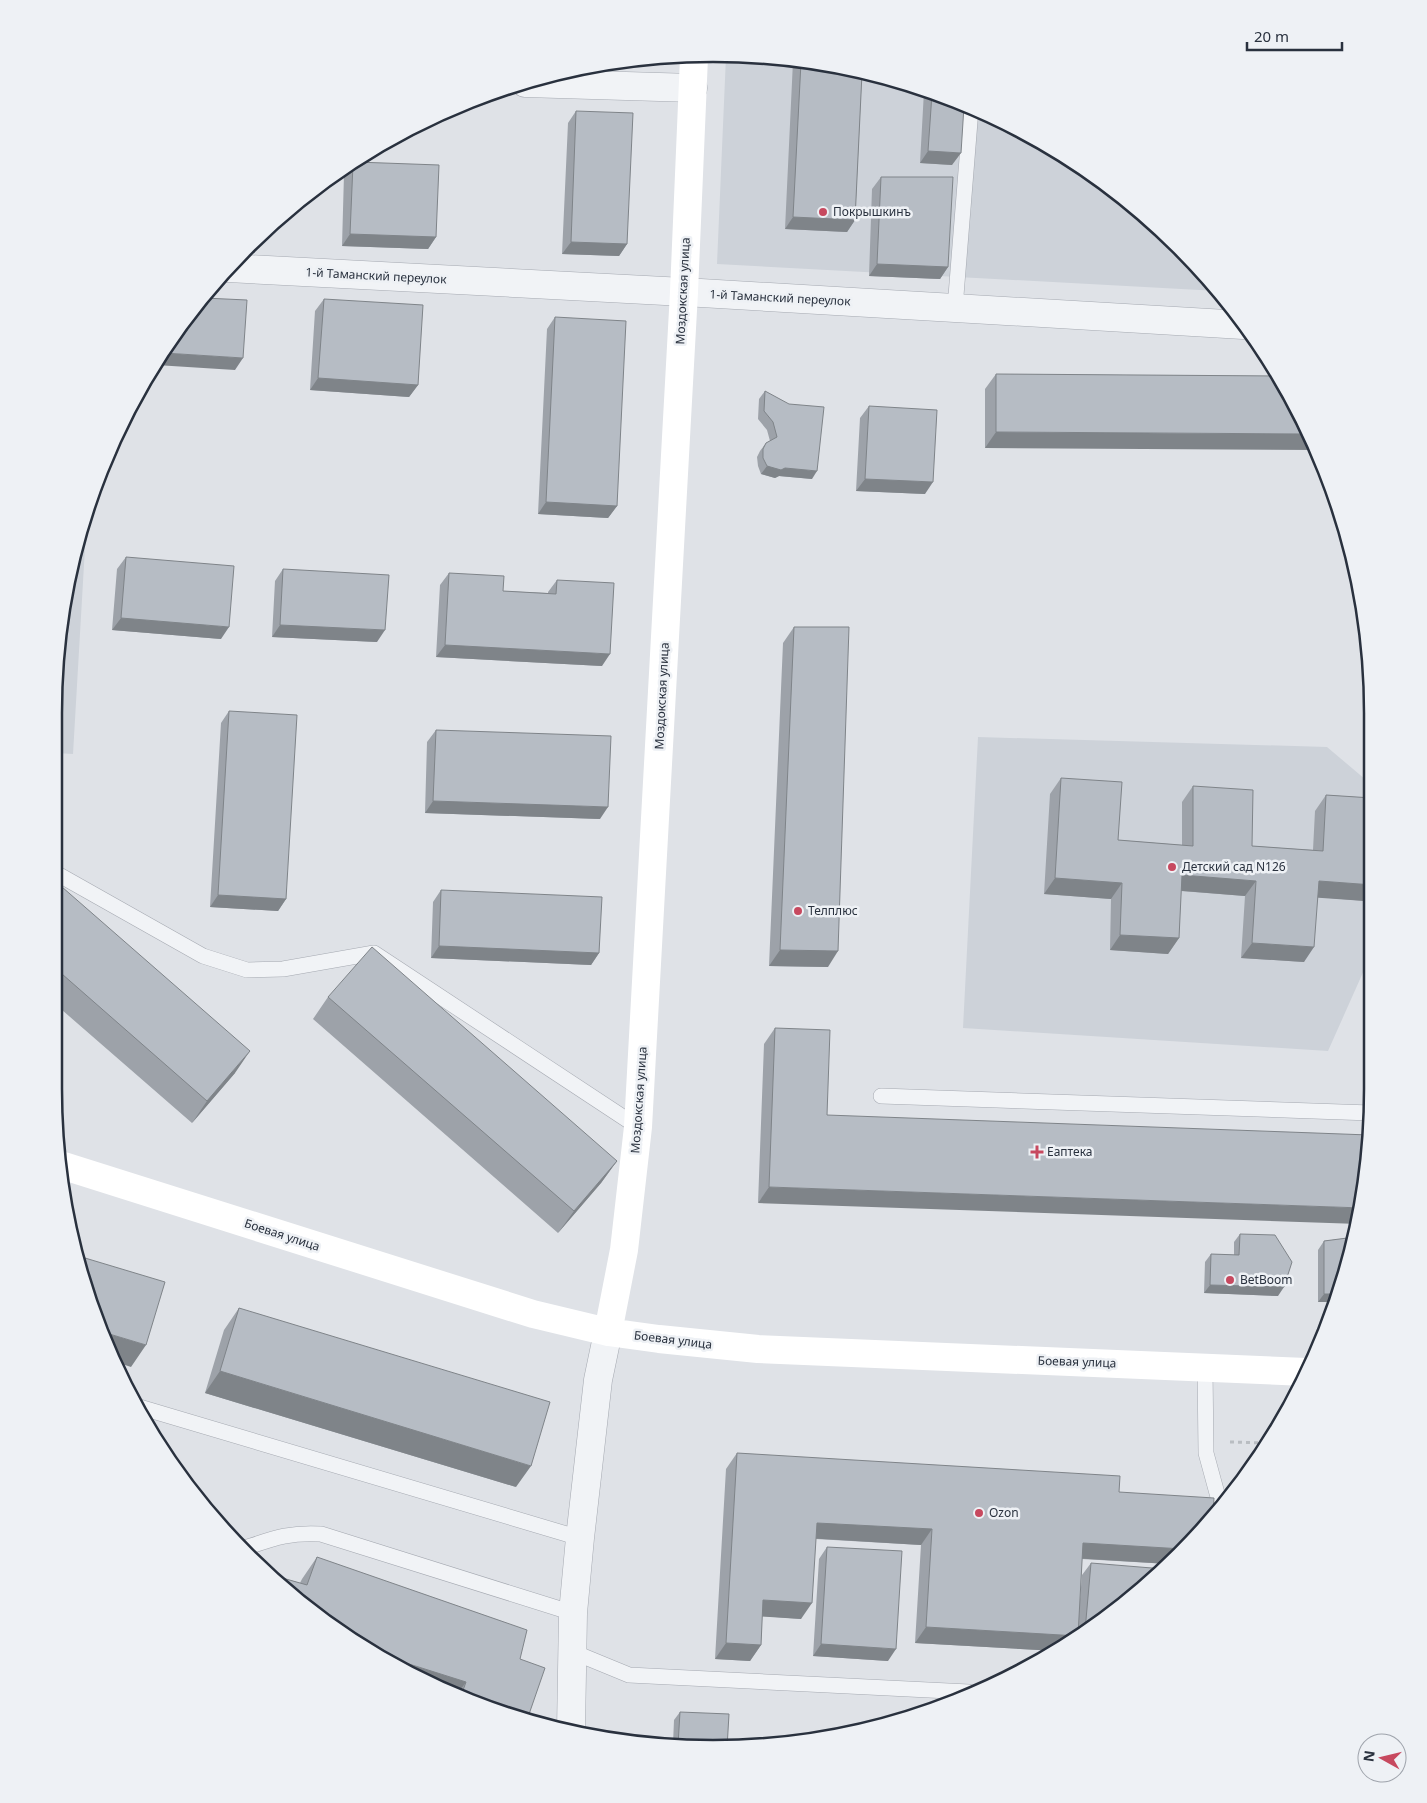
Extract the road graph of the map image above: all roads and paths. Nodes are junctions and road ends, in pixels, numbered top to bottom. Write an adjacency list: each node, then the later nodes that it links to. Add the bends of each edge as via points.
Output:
1 (694, 63): 3 (main road, Моздокская улица)
2 (550, 84): 3 (street)
3 (693, 88): 6 (main road, Моздокская улица)
4 (970, 116): 7 (lane)
5 (238, 269): 6 (street, 1-й Таманский переулок)
6 (684, 292): 7 (street, 1-й Таманский переулок); 12 (main road, Моздокская улица)
7 (955, 308): 8 (street, 1-й Таманский переулок)
8 (1236, 326)
9 (62, 877): 12 (lane, via 203,956 246,970 283,968 374,953)
10 (881, 1096): 11 (lane)
11 (1363, 1113)
12 (638, 1127): 14 (main road, Моздокская улица, via 624,1250)
13 (67, 1167): 14 (main road, Боевая улица, via 532,1314)
14 (608, 1332): 15 (main road, Боевая улица, via 758,1349); 21 (street, via 598,1380)
15 (1204, 1368): 16 (main road, Боевая улица); 18 (lane)
16 (1299, 1372)
17 (147, 1409): 21 (lane)
18 (1206, 1441): 19 (path); 20 (lane, via 1206,1453)
19 (1260, 1443)
20 (1219, 1500)
21 (580, 1538): 23 (street)
22 (250, 1546): 23 (lane, via 279,1536 321,1534)
23 (574, 1613): 24 (street)
24 (573, 1652): 25 (lane, via 629,1675); 26 (street)
25 (961, 1692)
26 (571, 1724)

